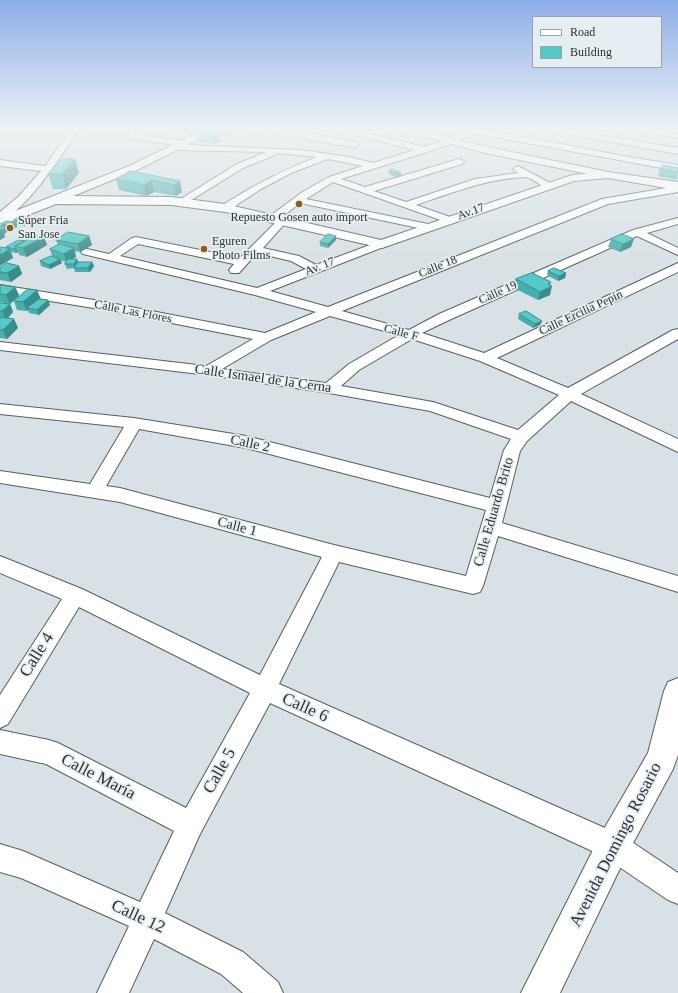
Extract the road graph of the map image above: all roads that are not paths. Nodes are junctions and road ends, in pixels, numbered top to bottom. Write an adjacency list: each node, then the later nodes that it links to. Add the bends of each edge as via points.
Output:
1 (43, 174): 16 (street)
2 (121, 174): 15 (main road)
3 (227, 174): 19 (street)
4 (282, 174): 22 (street)
5 (347, 174): 11 (street)
6 (418, 174): 14 (street)
7 (525, 174): 20 (street, via 478,181)
8 (527, 174): 12 (street)
9 (605, 174): 10 (street)
10 (608, 175): 12 (main road, Av.17, via 572,178); 13 (main road)
11 (332, 179): 14 (street); 18 (street)
12 (549, 186): 25 (main road, Av.17)
13 (678, 187): 41 (street, Calle 18, via 606,201)
14 (366, 190): 20 (street)
15 (84, 195): 17 (main road); 19 (main road)
16 (24, 197): 17 (street); 21 (street, via 29,205); 23 (street)
17 (56, 200): 21 (main road)
18 (298, 200): 24 (street); 28 (street)
19 (183, 202): 21 (main road); 22 (main road)
20 (406, 205): 25 (street)
21 (39, 207): 27 (main road)
22 (225, 208): 24 (main road)
23 (0, 217)
24 (279, 219): 30 (main road); 31 (street)
25 (449, 220): 28 (main road, Av.17)
26 (678, 221): 29 (street, Calle 19)
27 (0, 222)
28 (428, 227): 30 (main road, Av.17)
29 (637, 232): 33 (street); 43 (street, Calle 19, via 477,302)
30 (382, 244): 37 (street, Av. 17)
31 (254, 249): 35 (street); 37 (street, via 295,258)
32 (87, 252): 34 (street, Calle F)
33 (678, 252)
34 (112, 257): 35 (street, via 136,240); 38 (street, Calle F)
35 (242, 262): 38 (street)
36 (678, 267): 46 (street, Calle Ercilia Pepín)
37 (316, 269): 40 (street, Av. 17)
38 (223, 284): 40 (street, Calle F)
39 (0, 289): 44 (street, Calle Las Flores, via 100,305)
40 (258, 292): 41 (street, Calle F)
41 (329, 312): 43 (street, Calle F); 44 (street, Calle 18)
42 (678, 333): 49 (street, Calle Eduardo Brito)
43 (409, 335): 46 (street, Calle F); 48 (street, Calle 19, via 354,367)
44 (266, 337): 47 (street, Calle 18)
45 (0, 346): 47 (street, Calle Ismael de la Cerna)
46 (485, 358): 49 (street, Calle F)
47 (208, 371): 48 (street, Calle Ismael de la Cerna)
48 (329, 388): 52 (street, Calle Ismael de la Cerna, via 433,407)
49 (569, 394): 52 (street, Calle Eduardo Brito); 53 (street, Calle F)
50 (0, 409): 51 (street, Calle 2)
51 (134, 423): 55 (street); 56 (street, Calle 2, via 246,442)
52 (521, 437): 56 (street, Calle Eduardo Brito, via 512,450)
53 (678, 446)
54 (0, 477): 55 (street, Calle 1)
55 (95, 491): 58 (street, Calle 1, via 120,495)
56 (496, 506): 57 (street, Calle Eduardo Brito)
57 (491, 527): 60 (street); 61 (street, Calle Eduardo Brito)
58 (334, 553): 61 (street, Calle 1); 63 (street, Calle 5)
59 (2, 568): 62 (street, Calle 6)
60 (678, 584)
61 (473, 586)
62 (74, 595): 63 (street, Calle 6); 65 (street, Calle 4)
63 (265, 690): 68 (street, Calle 5); 69 (street, Calle 6)
64 (678, 691): 67 (main road, Avenida Domingo Rosario)
65 (0, 716)
66 (0, 742): 68 (street, Calle María, via 49,752)
67 (670, 762): 69 (main road, Avenida Domingo Rosario)
68 (191, 825): 72 (street, Calle 5)
69 (613, 846): 71 (street); 75 (main road, Avenida Domingo Rosario)
70 (0, 858): 72 (street, Calle 12, via 23,865)
71 (678, 890)
72 (148, 920): 73 (street, Calle 5); 74 (street, Calle 12, via 232,963)
73 (113, 993)
74 (267, 993)
75 (540, 993)

